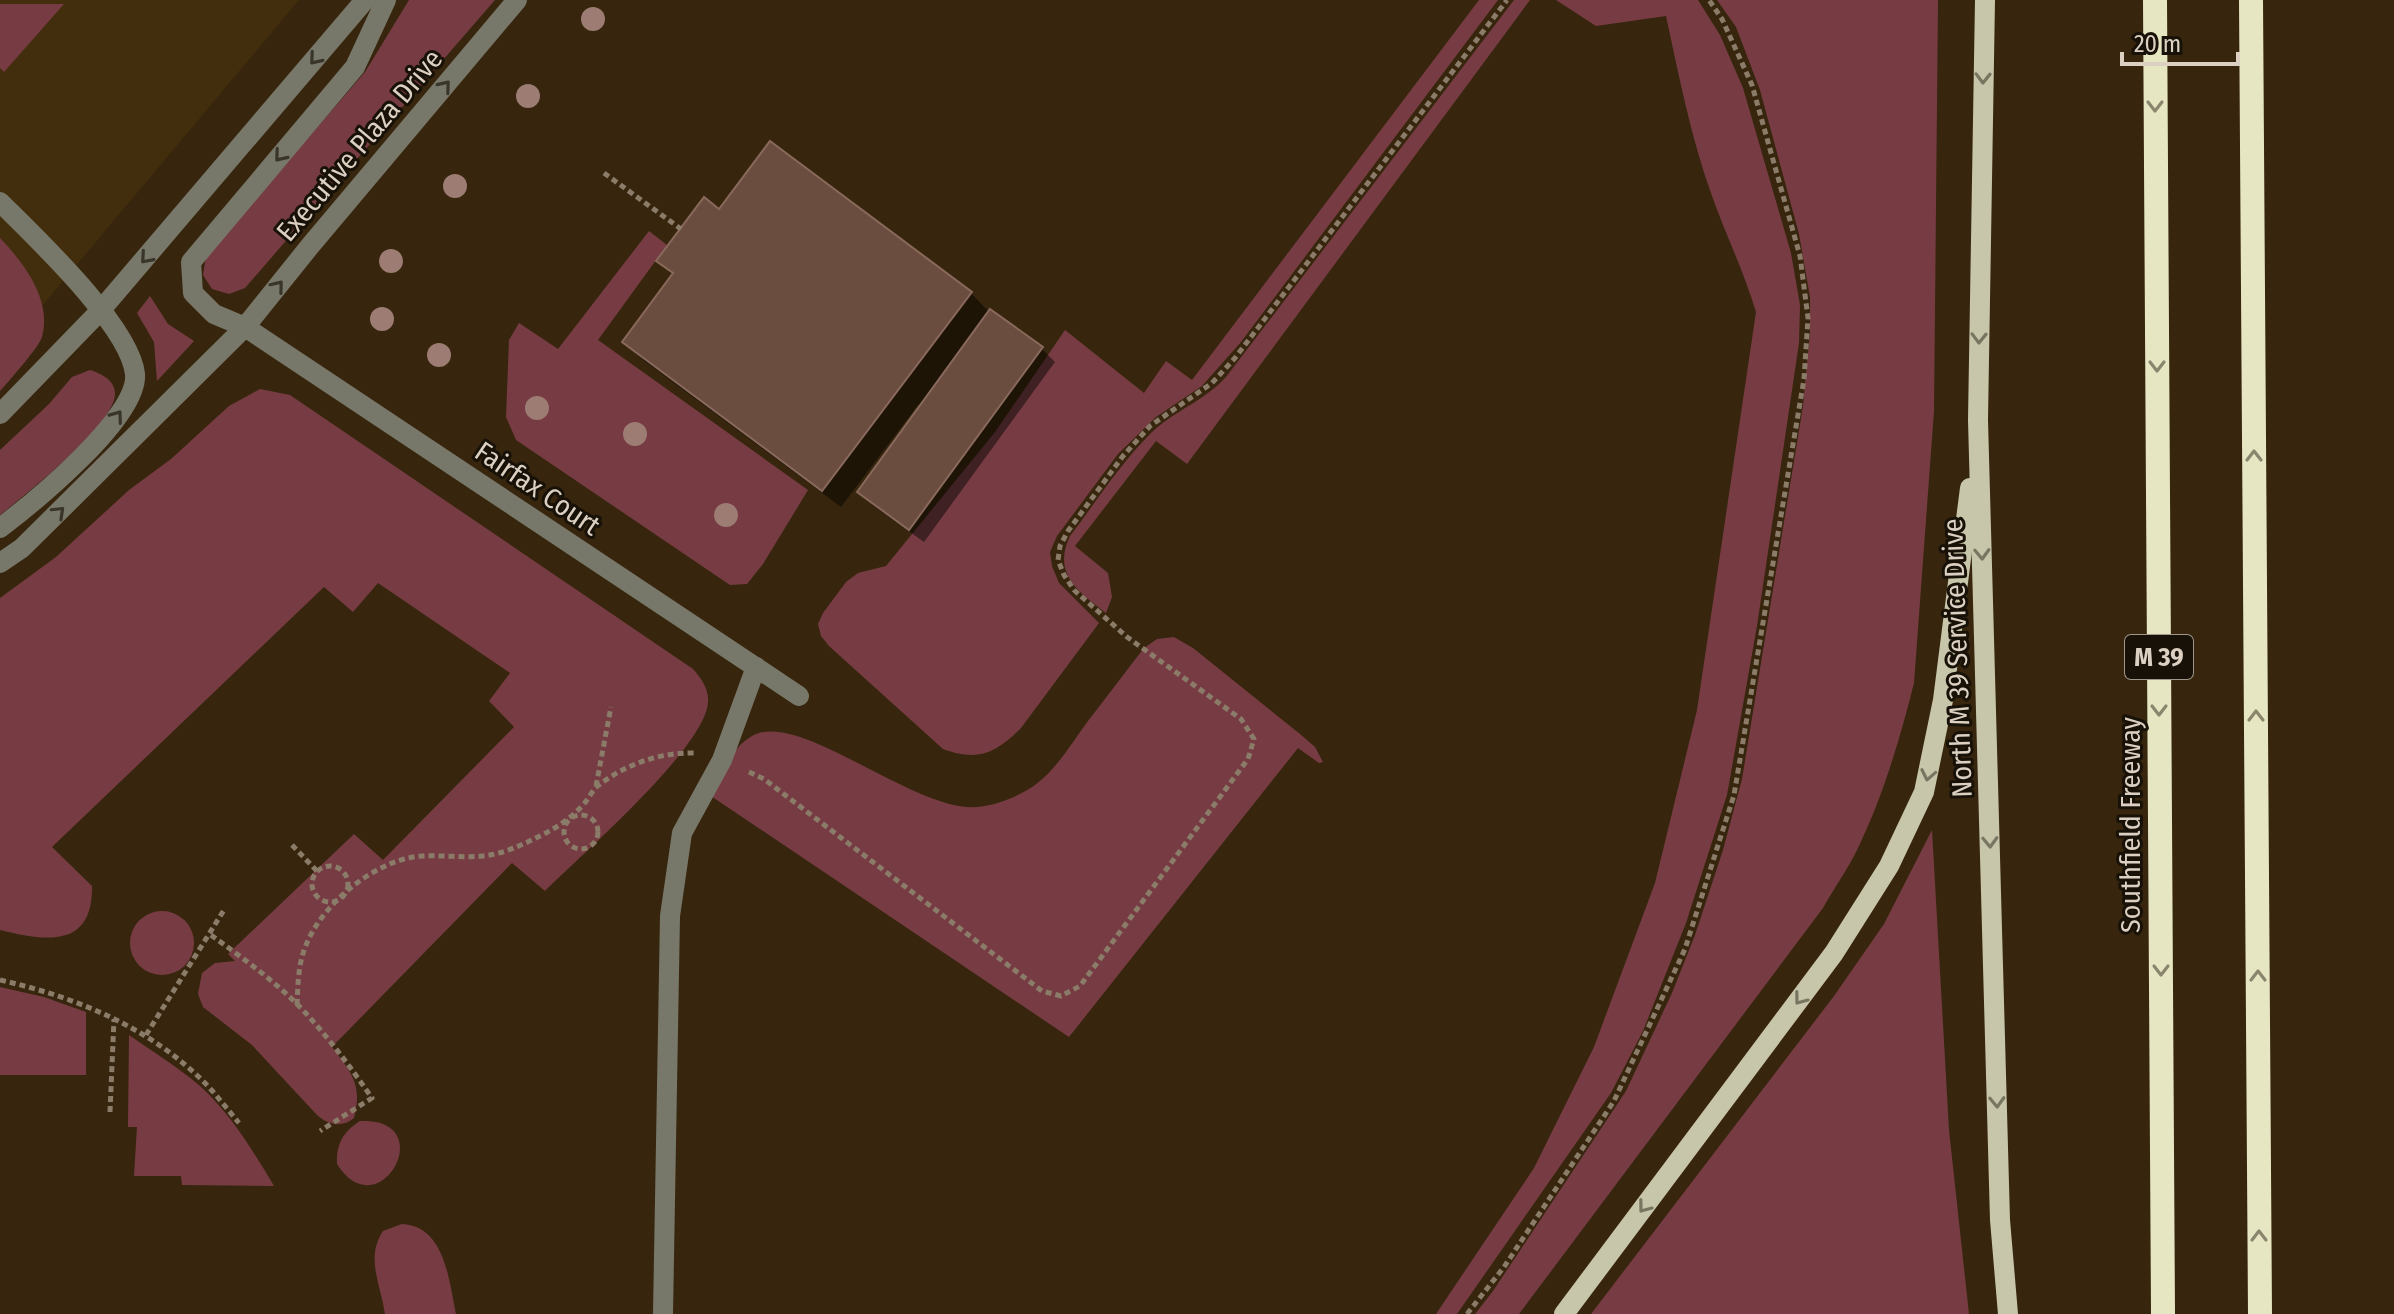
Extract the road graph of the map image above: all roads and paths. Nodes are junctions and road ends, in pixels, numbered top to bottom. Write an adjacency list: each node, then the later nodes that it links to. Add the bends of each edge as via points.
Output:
1 (365, 0): 12 (street, one-way to 12)
2 (386, 0): 13 (street, Executive Plaza Drive, one-way to 13, via 355,67 191,262 193,293 214,314)
3 (517, 0): 13 (street, Executive Plaza Drive, one-way to 3)
4 (1507, 0): 21 (path, via 1235,358 1212,383 1150,426 1060,546 1058,560 1074,590 1127,637 1241,719 1254,739 1248,759 1080,986 1061,996 1042,991 764,779)
5 (1709, 0): 37 (path, via 1752,85 1800,256 1808,318 1804,379 1734,795 1685,949 1614,1101)
6 (1985, 0): 15 (main road, North M 39 Service Drive, one-way to 15)
7 (2155, 0): 40 (highway, Southfield Freeway / M 39, one-way to 40)
8 (2251, 0): 41 (highway, one-way to 8)
9 (604, 173): 11 (path)
10 (0, 202): 12 (street)
11 (681, 229)
12 (100, 311): 14 (street); 16 (street, one-way to 12, via 82,457 132,394 135,375 129,356)
13 (245, 327): 17 (street, Executive Plaza Drive, one-way to 13, via 32,538); 18 (street, Fairfax Court)
14 (0, 414)
15 (1978, 420): 38 (main road, one-way to 38, via 1943,700 1924,792 1889,866 1834,953); 39 (main road, North M 39 Service Drive, one-way to 39, via 2000,1220)
16 (0, 528)
17 (0, 563)
18 (756, 667): 19 (street, Fairfax Court); 21 (street)
19 (799, 696)
20 (611, 707): 22 (path)
21 (722, 760): 22 (path, via 678,752 652,757); 36 (street, via 682,833 670,916)
22 (596, 786): 23 (path)
23 (569, 820): 23 (path, via 584,815 594,821 598,830 593,845 583,850 571,846 564,837); 26 (path, via 514,848 485,856 420,856 389,863 363,877)
24 (292, 845): 25 (path)
25 (317, 871): 26 (path, via 312,887 317,897 332,902); 26 (path, via 329,866 341,870 348,887)
26 (343, 898): 30 (path, via 322,915 306,945)
27 (224, 910): 28 (path)
28 (211, 935): 30 (path); 32 (path)
29 (0, 980): 31 (path, via 49,991)
30 (297, 1005): 35 (path, via 372,1098)
31 (114, 1019): 32 (path); 33 (path)
32 (146, 1035): 34 (path, via 202,1080)
33 (110, 1112)
34 (239, 1123)
35 (320, 1131)
36 (663, 1314)
37 (1467, 1314)
38 (1564, 1314)
39 (2008, 1314)
40 (2163, 1314)
41 (2260, 1314)

